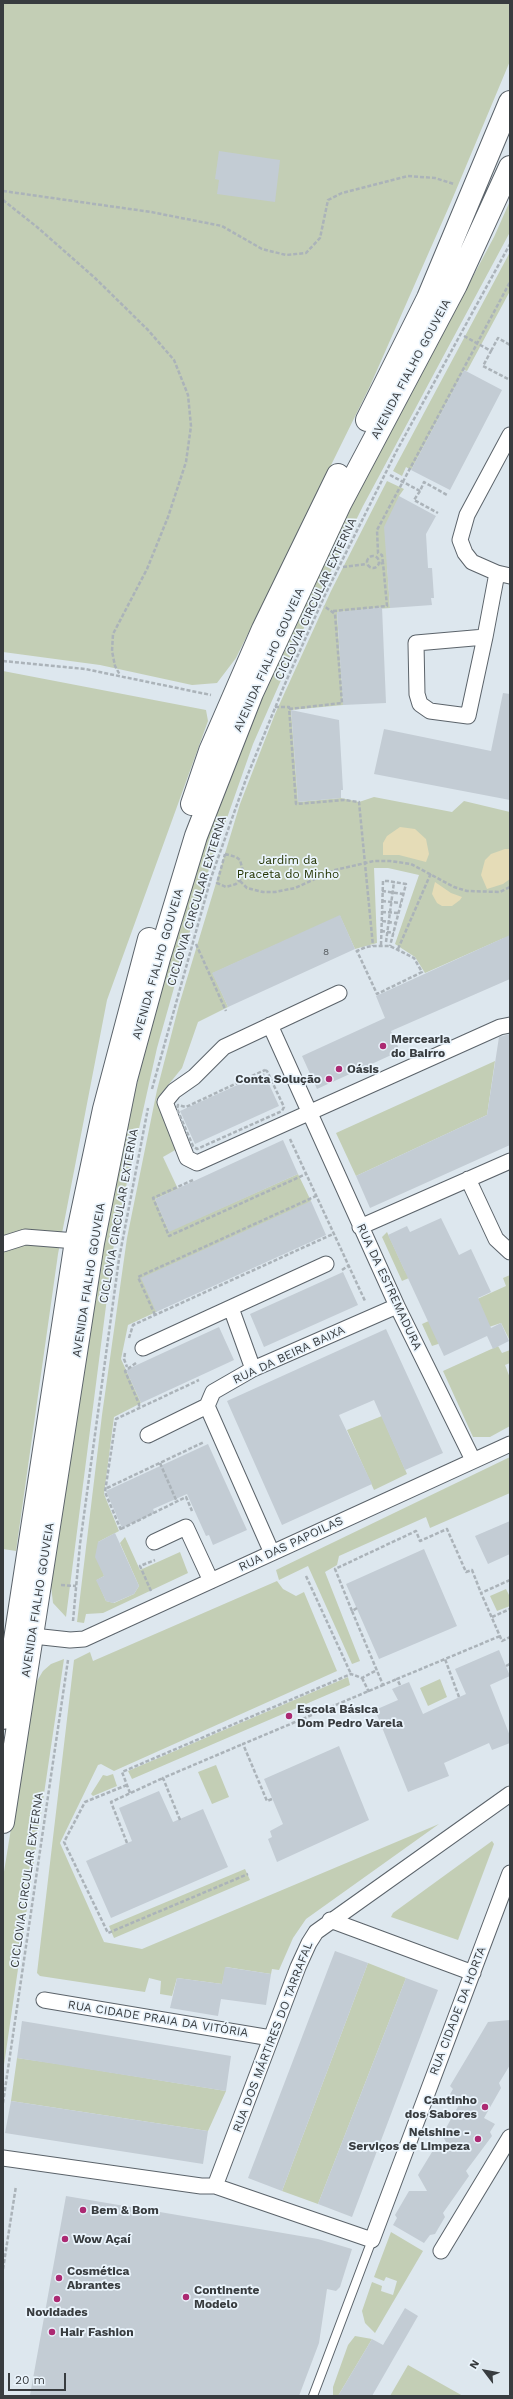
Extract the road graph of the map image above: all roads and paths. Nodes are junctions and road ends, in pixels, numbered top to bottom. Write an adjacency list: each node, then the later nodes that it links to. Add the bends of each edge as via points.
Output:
1 (510, 102): 4 (main road, AVENIDA FIALHO GOUVEIA)
2 (510, 168): 119 (main road, AVENIDA FIALHO GOUVEIA, via 456,285 340,504 252,693 196,836 126,1079 93,1243)
3 (3, 191): 4 (path, via 151,212 222,226 262,249 286,255 306,253 320,238 328,200 342,193 408,176 435,178)
4 (473, 193): 31 (main road, AVENIDA FIALHO GOUVEIA, via 428,298 323,504)
5 (3, 200): 30 (path, via 72,258 148,330 174,360 188,395 191,426 186,462 147,569 113,634 112,651)
6 (510, 244): 32 (path, CICLOVIA CIRCULAR EXTERNA, via 396,452 324,595)
7 (510, 282): 9 (path)
8 (464, 336): 9 (path)
9 (477, 343): 11 (path); 15 (path)
10 (510, 345): 11 (path, via 498,338)
11 (491, 351): 12 (path, via 483,366)
12 (508, 379)
13 (510, 435): 25 (street, via 467,515 460,540 472,562)
14 (390, 475): 15 (path)
15 (402, 482): 16 (path); 19 (path, via 377,530)
16 (420, 491): 17 (path, via 424,482); 18 (path, via 414,500)
17 (447, 495)
18 (438, 513)
19 (378, 553): 20 (path); 23 (path, via 382,555)
20 (375, 556): 21 (path, via 367,559); 22 (path)
21 (367, 564): 22 (path, via 373,569); 24 (path)
22 (379, 564): 23 (path)
23 (383, 564): 27 (path, via 387,606)
24 (343, 567)
25 (503, 575): 28 (street)
26 (324, 606): 27 (path)
27 (333, 611): 33 (path, via 342,703)
28 (484, 638): 28 (street, via 468,716 430,711 420,704 417,694 416,642)
29 (3, 661): 30 (path)
30 (120, 675): 31 (path)
31 (232, 699): 77 (main road, AVENIDA FIALHO GOUVEIA, via 210,751 173,858 136,981 104,1109)
32 (276, 707): 33 (path); 65 (path, CICLOVIA CIRCULAR EXTERNA, via 246,778 211,878)
33 (289, 709): 34 (path, via 296,804 344,800 359,802)
34 (367, 863): 35 (path, via 390,861 411,864); 36 (path, via 335,870 295,888 275,892 247,888); 59 (path)
35 (431, 873): 38 (path, via 454,887 468,891 500,892); 60 (path)
36 (240, 881): 36 (path, via 243,871 240,860 225,854 217,883 226,887)
37 (394, 882): 39 (path, via 383,881); 40 (path); 41 (path, via 406,884)
38 (510, 887)
39 (382, 891): 40 (path); 42 (path)
40 (393, 892): 41 (path); 43 (path)
41 (403, 894): 44 (path)
42 (382, 901): 43 (path); 46 (path)
43 (392, 902): 44 (path); 45 (path)
44 (401, 904): 47 (path)
45 (390, 911): 46 (path); 47 (path); 49 (path)
46 (382, 912): 48 (path)
47 (399, 913): 50 (path)
48 (382, 921): 49 (path); 51 (path)
49 (389, 921): 50 (path); 52 (path)
50 (396, 923): 53 (path)
51 (381, 931): 52 (path); 54 (path)
52 (387, 931): 53 (path); 55 (path)
53 (394, 933): 57 (path)
54 (381, 940): 55 (path); 58 (path)
55 (386, 942): 57 (path)
56 (196, 944): 62 (path)
57 (391, 944): 58 (path); 60 (path)
58 (381, 945): 59 (path)
59 (373, 946): 60 (path, via 357,952 376,994 422,972 414,958)
60 (398, 949)
61 (339, 993): 63 (street)
62 (226, 1011)
63 (270, 1025): 68 (street, RUA DA ESTREMADURA); 68 (street, via 224,1047 194,1077 174,1090 165,1102 187,1158 197,1163)
64 (510, 1025): 68 (street, via 500,1027)
65 (152, 1090)
66 (148, 1106): 109 (path, CICLOVIA CIRCULAR EXTERNA, via 118,1267)
67 (186, 1107): 67 (path, via 265,1070 284,1107 282,1111 197,1149 193,1146 177,1109 178,1105)
68 (310, 1112): 75 (street, RUA DA ESTREMADURA)
69 (286, 1137): 71 (path, via 289,1137)
70 (510, 1161): 73 (street)
71 (306, 1174): 72 (path, via 169,1236 153,1198); 74 (path)
72 (199, 1177)
73 (468, 1179): 75 (street); 79 (street, via 496,1239)
74 (316, 1196): 76 (path); 85 (path, via 138,1277)
75 (360, 1227): 82 (street, RUA DA ESTREMADURA)
76 (333, 1234): 80 (path); 85 (path)
77 (76, 1241): 78 (street, via 25,1237); 119 (main road, AVENIDA FIALHO GOUVEIA)
78 (3, 1244)
79 (510, 1252)
80 (348, 1266): 81 (path); 83 (path, via 365,1302)
81 (330, 1269): 84 (street)
82 (397, 1306): 90 (street, RUA DA BEIRA BAIXA); 97 (street, RUA DA ESTREMADURA)
83 (364, 1307)
84 (231, 1308): 88 (street); 90 (street)
85 (155, 1315): 86 (path, via 133,1324)
86 (128, 1340)
87 (127, 1346): 89 (path, via 124,1359)
88 (142, 1354): 89 (path)
89 (127, 1367): 93 (path, via 125,1370)
90 (253, 1369): 92 (street, RUA DA BEIRA BAIXA, via 213,1392)
91 (206, 1377): 93 (path)
92 (207, 1406): 94 (street); 103 (street)
93 (139, 1408): 99 (path, via 116,1419)
94 (148, 1435)
95 (210, 1443): 98 (path, via 205,1441)
96 (510, 1444): 97 (street, RUA DAS PAPOILAS)
97 (473, 1460): 103 (street, RUA DAS PAPOILAS)
98 (160, 1463): 99 (path); 100 (path)
99 (106, 1488): 100 (path, via 105,1492 121,1530)
100 (177, 1502): 101 (path, via 186,1497)
101 (195, 1517)
102 (154, 1542): 106 (street, via 186,1527)
103 (272, 1553): 106 (street, RUA DAS PAPOILAS)
104 (162, 1557): 111 (path, via 140,1566)
105 (306, 1576): 127 (path)
106 (211, 1581): 119 (street, RUA DAS PAPOILAS, via 84,1639)
107 (510, 1581): 112 (path)
108 (57, 1585): 109 (path)
109 (76, 1586): 118 (path, CICLOVIA CIRCULAR EXTERNA)
110 (158, 1590): 113 (path)
111 (151, 1591)
112 (481, 1593): 116 (path, via 472,1570 466,1572 447,1529 420,1541 416,1531 335,1569); 117 (path)
113 (145, 1596)
114 (357, 1608): 116 (path)
115 (510, 1609): 117 (path)
116 (352, 1611): 126 (path)
117 (492, 1617): 120 (path)
118 (73, 1619)
119 (24, 1635): 134 (main road, AVENIDA FIALHO GOUVEIA); 142 (main road, AVENIDA FIALHO GOUVEIA)
120 (500, 1636): 121 (path, via 502,1640); 122 (path)
121 (510, 1637)
122 (445, 1659): 129 (path); 133 (path)
123 (68, 1660): 150 (path, CICLOVIA CIRCULAR EXTERNA)
124 (510, 1664): 125 (path)
125 (506, 1666)
126 (377, 1670): 128 (path); 130 (path)
127 (351, 1674): 128 (path); 137 (path, via 122,1772)
128 (362, 1678): 132 (path)
129 (397, 1679): 130 (path); 131 (path)
130 (383, 1685): 132 (path)
131 (400, 1685)
132 (369, 1692): 135 (path)
133 (459, 1697)
134 (3, 1718)
135 (243, 1744): 136 (path); 140 (path, via 267,1801)
136 (163, 1778): 138 (path); 141 (path)
137 (126, 1785): 138 (path); 145 (path, via 85,1802 64,1842 108,1933)
138 (130, 1793): 143 (path, via 111,1802)
139 (510, 1794): 146 (street, RUA DOS MÁRTIRES DO TARRAFAL)
140 (272, 1799)
141 (180, 1820)
142 (3, 1822)
143 (127, 1843)
144 (510, 1873): 147 (street, RUA CIDADE DA HORTA)
145 (248, 1874)
146 (330, 1920): 147 (street); 149 (street, RUA DOS MÁRTIRES DO TARRAFAL, via 321,1926 309,1943)
147 (473, 1973): 155 (street, RUA CIDADE DA HORTA)
148 (44, 2000): 149 (street, RUA CIDADE PRAIA DA VITÓRIA)
149 (271, 2038): 154 (street, RUA DOS MÁRTIRES DO TARRAFAL)
150 (3, 2103)
151 (509, 2140): 156 (street)
152 (3, 2158): 154 (street)
153 (16, 2186): 157 (path)
154 (215, 2186): 155 (street)
155 (372, 2240): 158 (lane)
156 (441, 2252)
157 (3, 2269)
158 (313, 2396)

